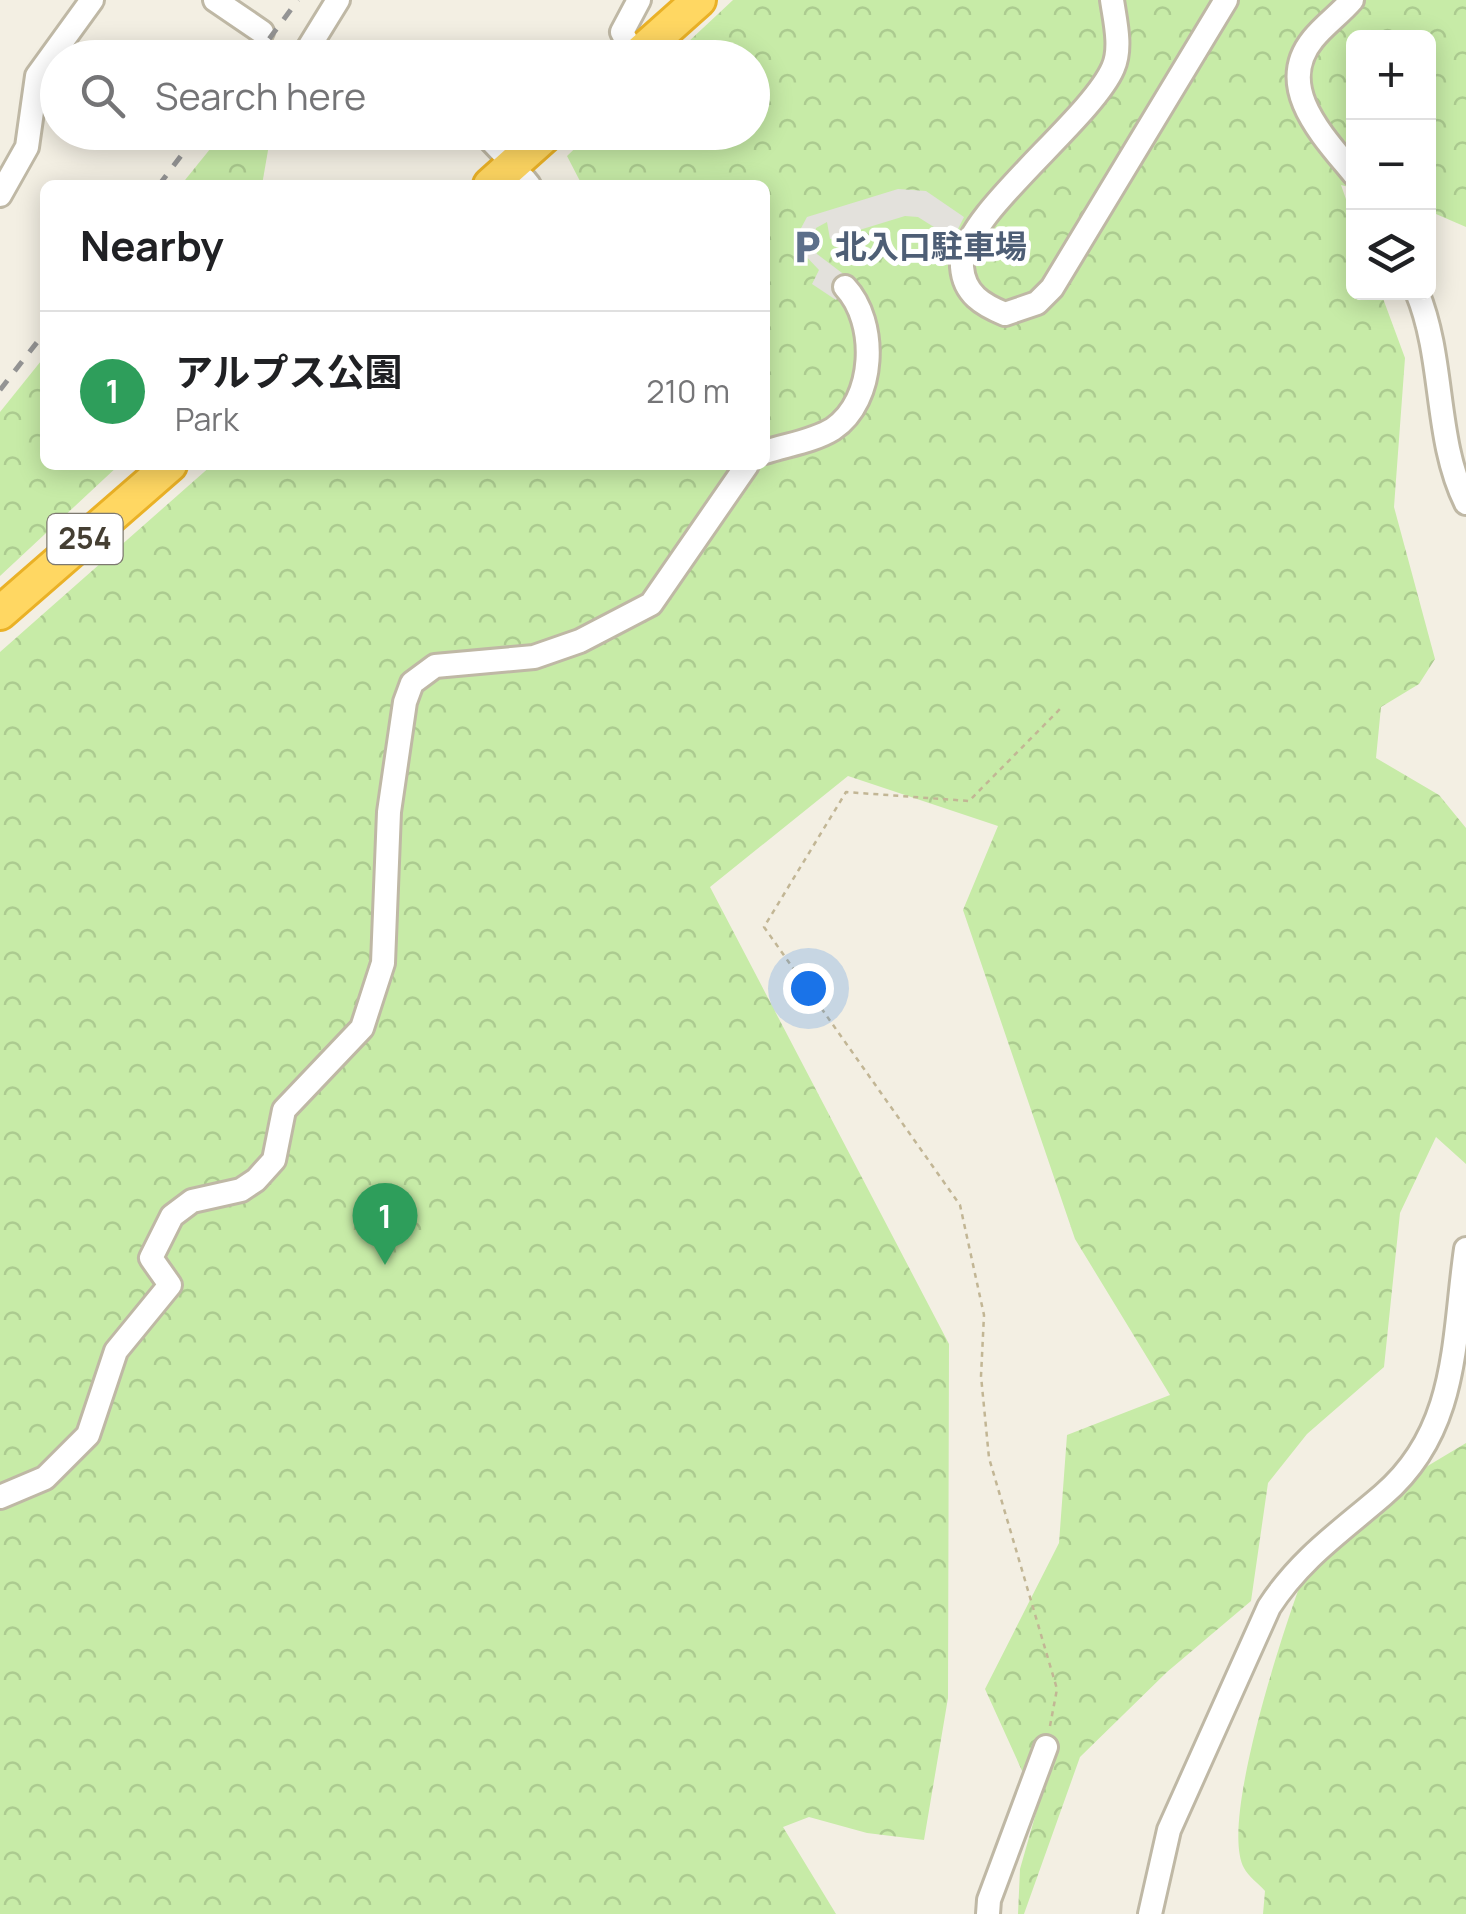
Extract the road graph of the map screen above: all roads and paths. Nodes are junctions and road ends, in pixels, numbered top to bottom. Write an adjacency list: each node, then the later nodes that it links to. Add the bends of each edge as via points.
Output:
1 (92, 0): 10 (street)
2 (215, 0): 9 (street)
3 (338, 0): 11 (street)
4 (639, 0): 12 (street, via 626,17)
5 (700, 0): 13 (highway)
6 (1112, 0): 7 (street, via 1115,64 1097,96 968,243 962,264 968,288 982,304 1005,314 1037,303 1052,288)
7 (1226, 0)
8 (1352, 0): 16 (street, via 1311,41 1296,78 1306,109)
9 (262, 32)
10 (63, 40)
11 (313, 40)
12 (626, 40)
13 (654, 40)
14 (40, 72): 18 (street, via 26,147)
15 (529, 150): 17 (highway)
16 (1346, 163)
17 (496, 180)
18 (0, 195)
19 (845, 286): 21 (street, via 870,337 856,397 832,429)
20 (1420, 300): 24 (street, via 1453,476)
21 (770, 450)
22 (164, 470): 25 (highway, 254)
23 (744, 470): 28 (street, via 651,604 580,642 534,657 435,666 412,683 389,812 383,963 362,1028 284,1110 274,1160 256,1180 172,1216 151,1258 170,1285 116,1350 88,1435 45,1478)
24 (1466, 503)
25 (0, 613)
26 (1060, 708): 29 (path, via 969,801 846,792 764,926 960,1205 984,1315 981,1376 989,1458 1057,1690)
27 (1466, 1248): 31 (street, via 1454,1367 1437,1423 1406,1472 1321,1543 1269,1608 1169,1830)
28 (0, 1497)
29 (1046, 1747): 30 (street)
30 (988, 1914)
31 (1150, 1914)

